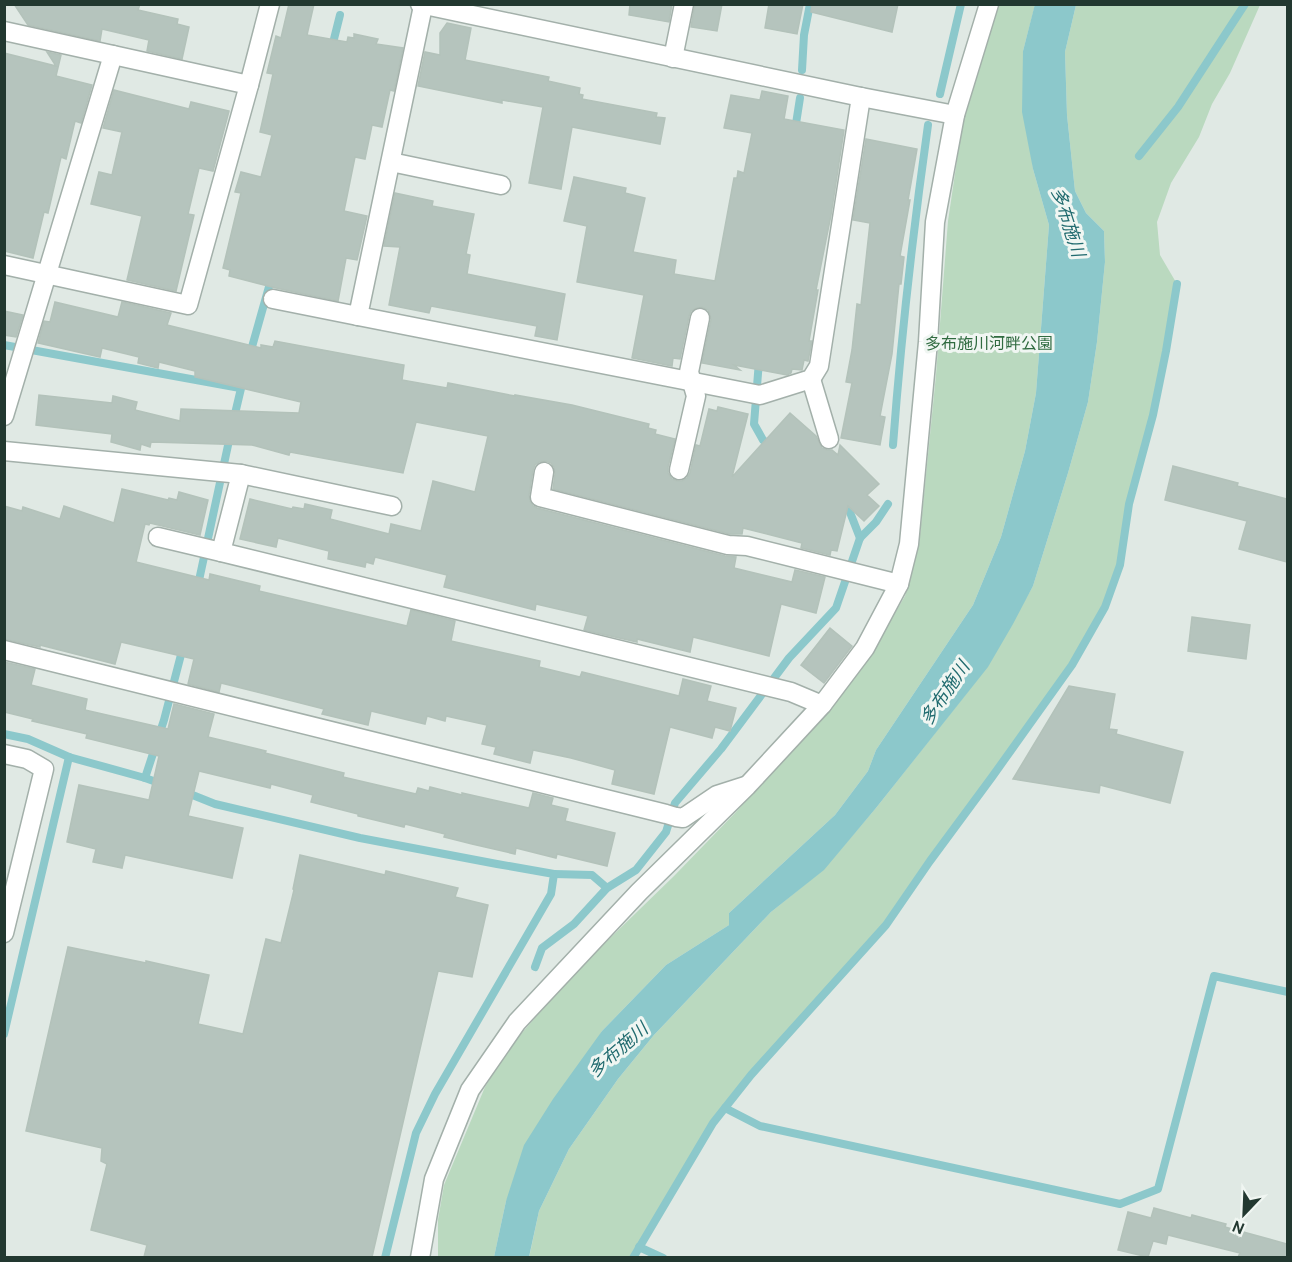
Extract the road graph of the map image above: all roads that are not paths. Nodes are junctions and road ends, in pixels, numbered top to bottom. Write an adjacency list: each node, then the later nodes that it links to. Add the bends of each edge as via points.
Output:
1 (270, 4): 8 (street)
2 (684, 4): 7 (street)
3 (988, 4): 10 (street)
4 (422, 5): 7 (street); 11 (street)
5 (4, 32): 6 (street)
6 (112, 55): 8 (street); 14 (street)
7 (673, 58): 9 (street)
8 (249, 85): 14 (street, via 188,305)
9 (861, 97): 10 (street); 18 (street, via 819,366)
10 (955, 115): 29 (street, via 935,222 909,544)
11 (391, 162): 12 (street); 16 (street)
12 (501, 185)
13 (4, 265): 14 (street)
14 (47, 273): 20 (street)
15 (273, 299): 16 (street)
16 (358, 316): 19 (street)
17 (700, 318): 19 (street, via 689,372)
18 (811, 379): 19 (street, via 754,394); 21 (street)
19 (692, 382): 23 (street, via 696,396)
20 (4, 416)
21 (830, 439)
22 (4, 451): 25 (street)
23 (679, 470)
24 (544, 472): 29 (street, via 540,497)
25 (229, 473): 26 (street); 28 (street)
26 (392, 506)
27 (158, 537): 28 (street)
28 (211, 550): 31 (street, via 768,686)
29 (899, 584): 31 (street, via 865,648)
30 (4, 650): 33 (street, via 671,816 683,818 717,795)
31 (822, 705): 33 (street)
32 (4, 753): 34 (street, via 44,769)
33 (747, 786): 35 (street, via 639,892 517,1022 470,1090 434,1179)
34 (4, 933)
35 (420, 1257)

